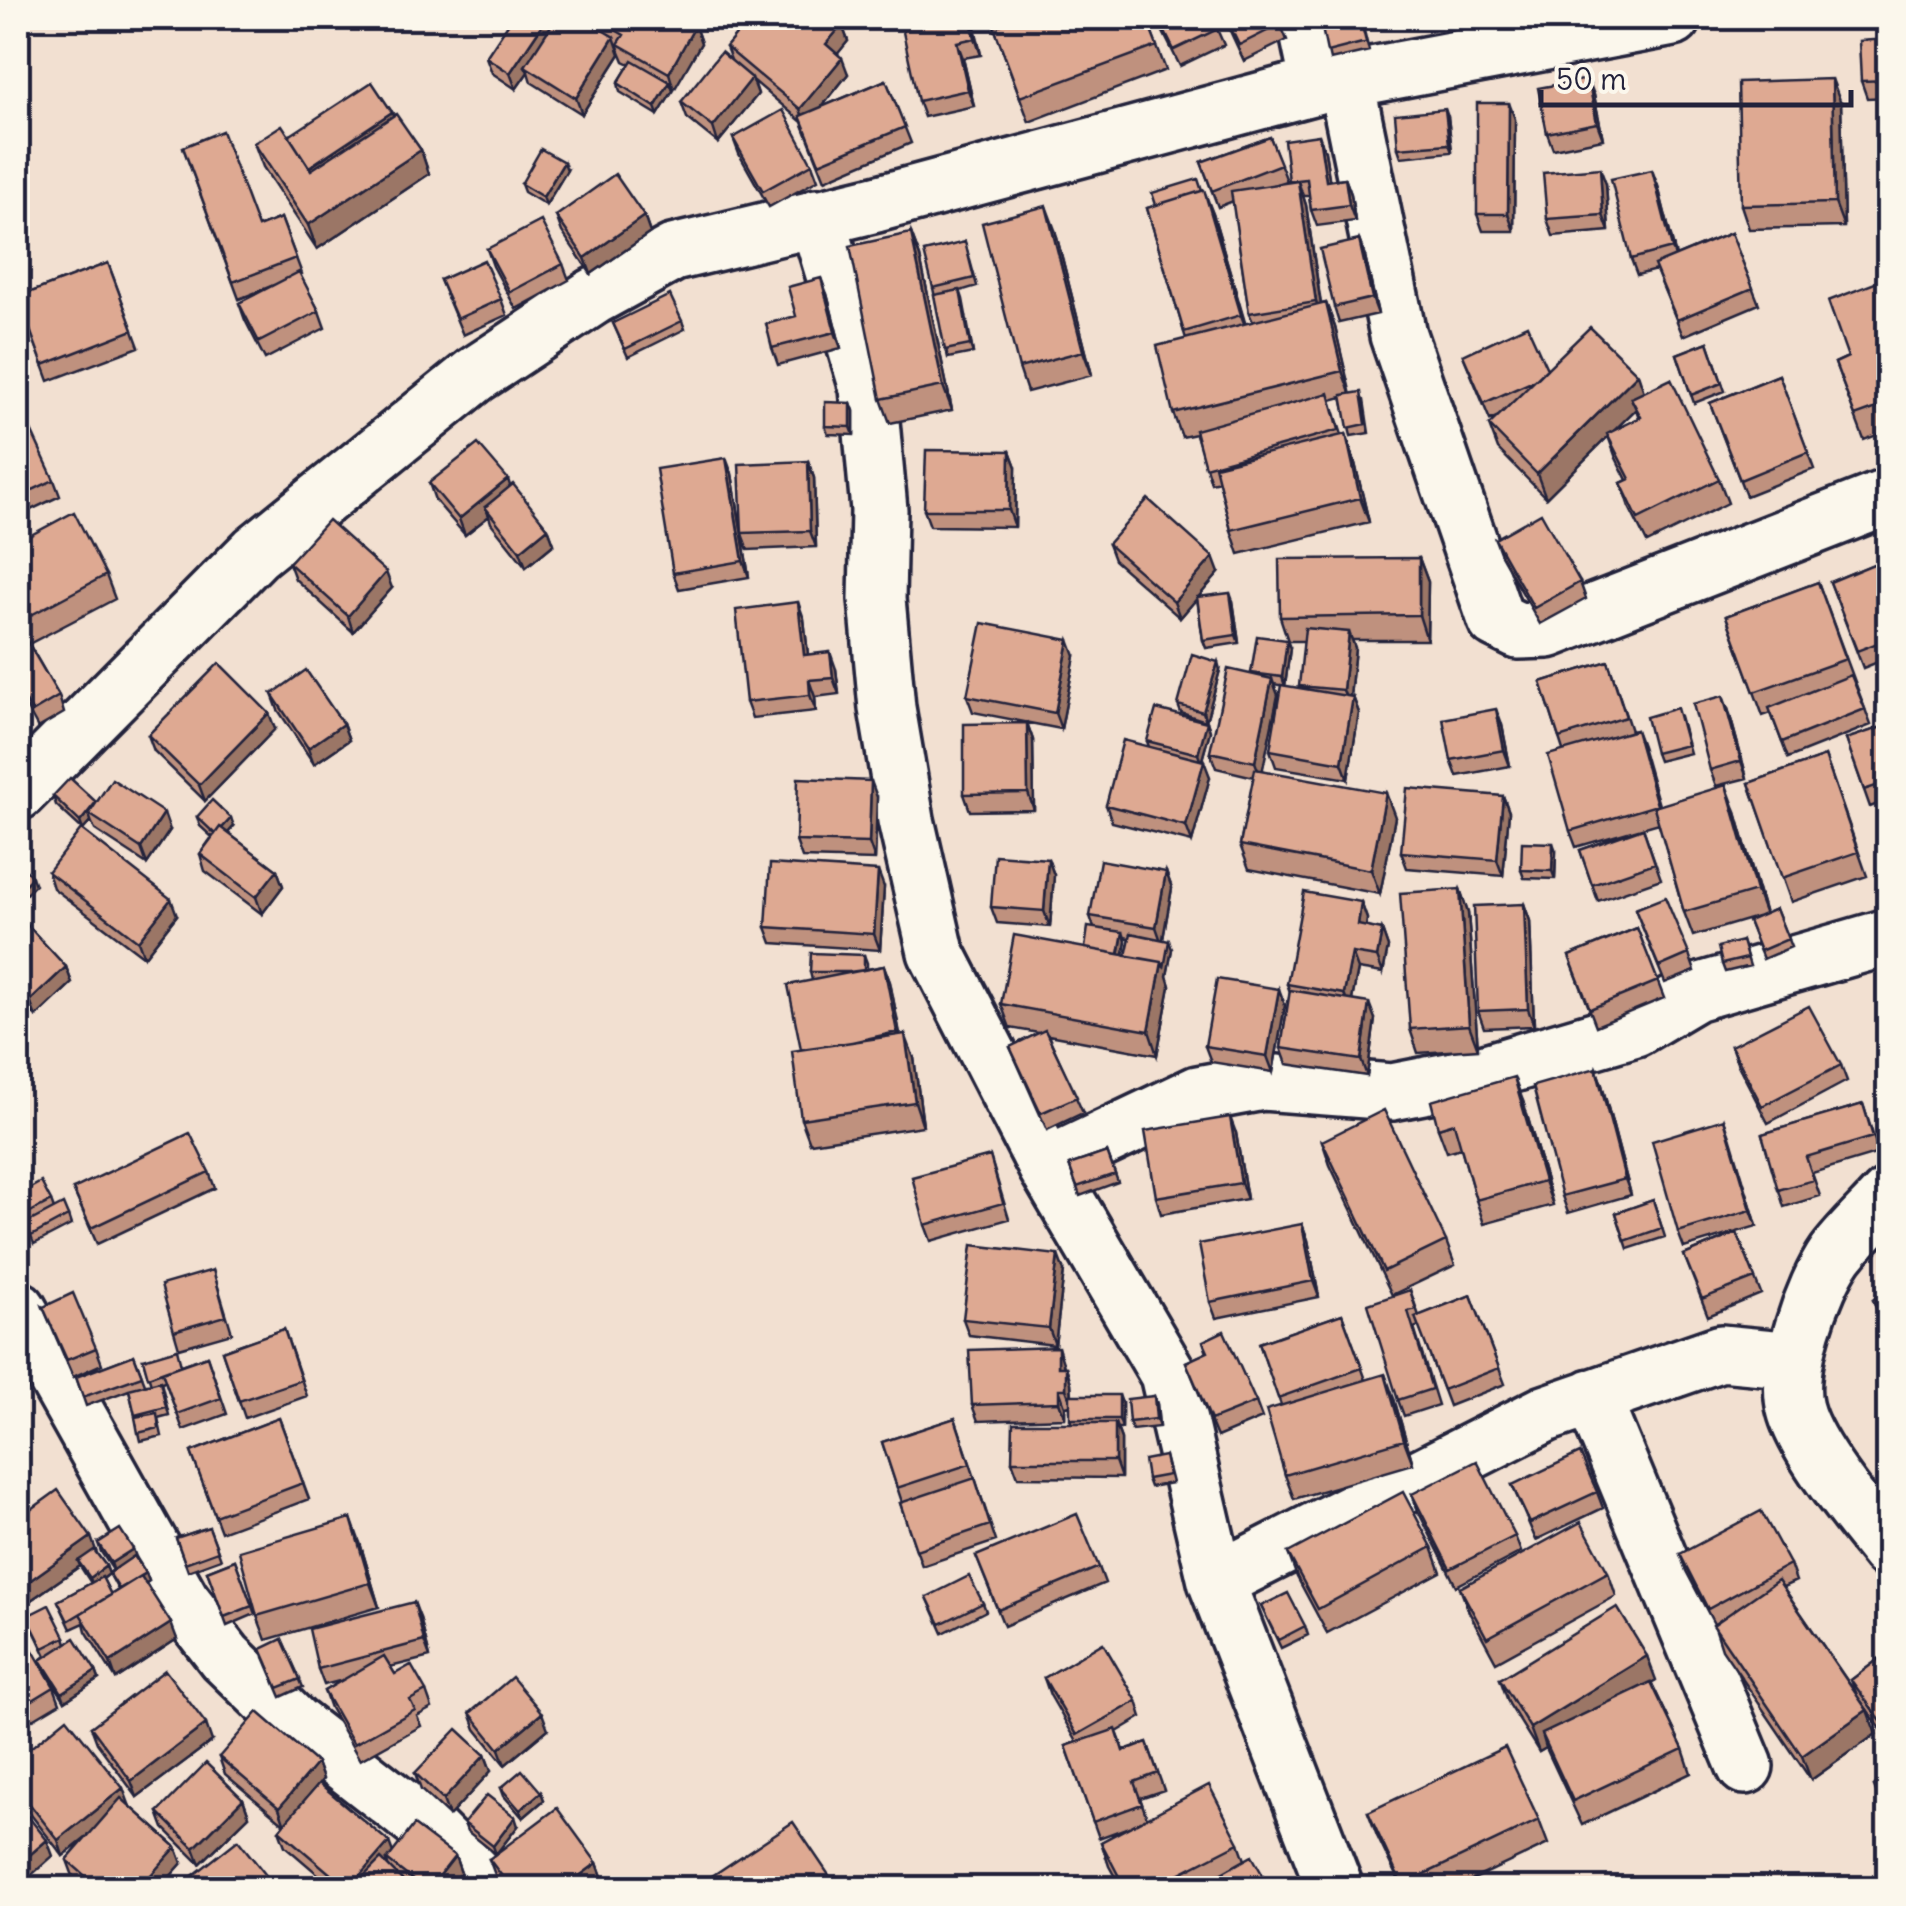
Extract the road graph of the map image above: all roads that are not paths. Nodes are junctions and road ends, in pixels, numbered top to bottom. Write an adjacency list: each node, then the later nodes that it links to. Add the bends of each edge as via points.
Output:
1 (1304, 18): 3 (street)
2 (1674, 18): 3 (street)
3 (1333, 83): 4 (street); 5 (street, via 1398,336 1496,620 1518,631 1548,630)
4 (817, 217): 6 (street, via 673,253 475,375 256,552); 8 (street, via 868,388 886,708 936,952)
5 (1888, 497)
6 (18, 792)
7 (1888, 936): 8 (street, via 1694,993 1635,1028 1469,1077 1392,1092 1263,1082 1198,1094)
8 (1046, 1166): 14 (street, via 1168,1374)
9 (1888, 1197): 11 (street, via 1835,1256)
10 (18, 1309): 16 (street, via 172,1585 225,1657 294,1724 426,1827)
11 (1794, 1360): 12 (street, via 1722,1352); 13 (street, via 1794,1408)
12 (1592, 1397): 14 (street, via 1545,1414); 15 (street)
13 (1888, 1550)
14 (1216, 1581): 17 (street)
15 (1745, 1766)
16 (486, 1888)
17 (1335, 1888)

